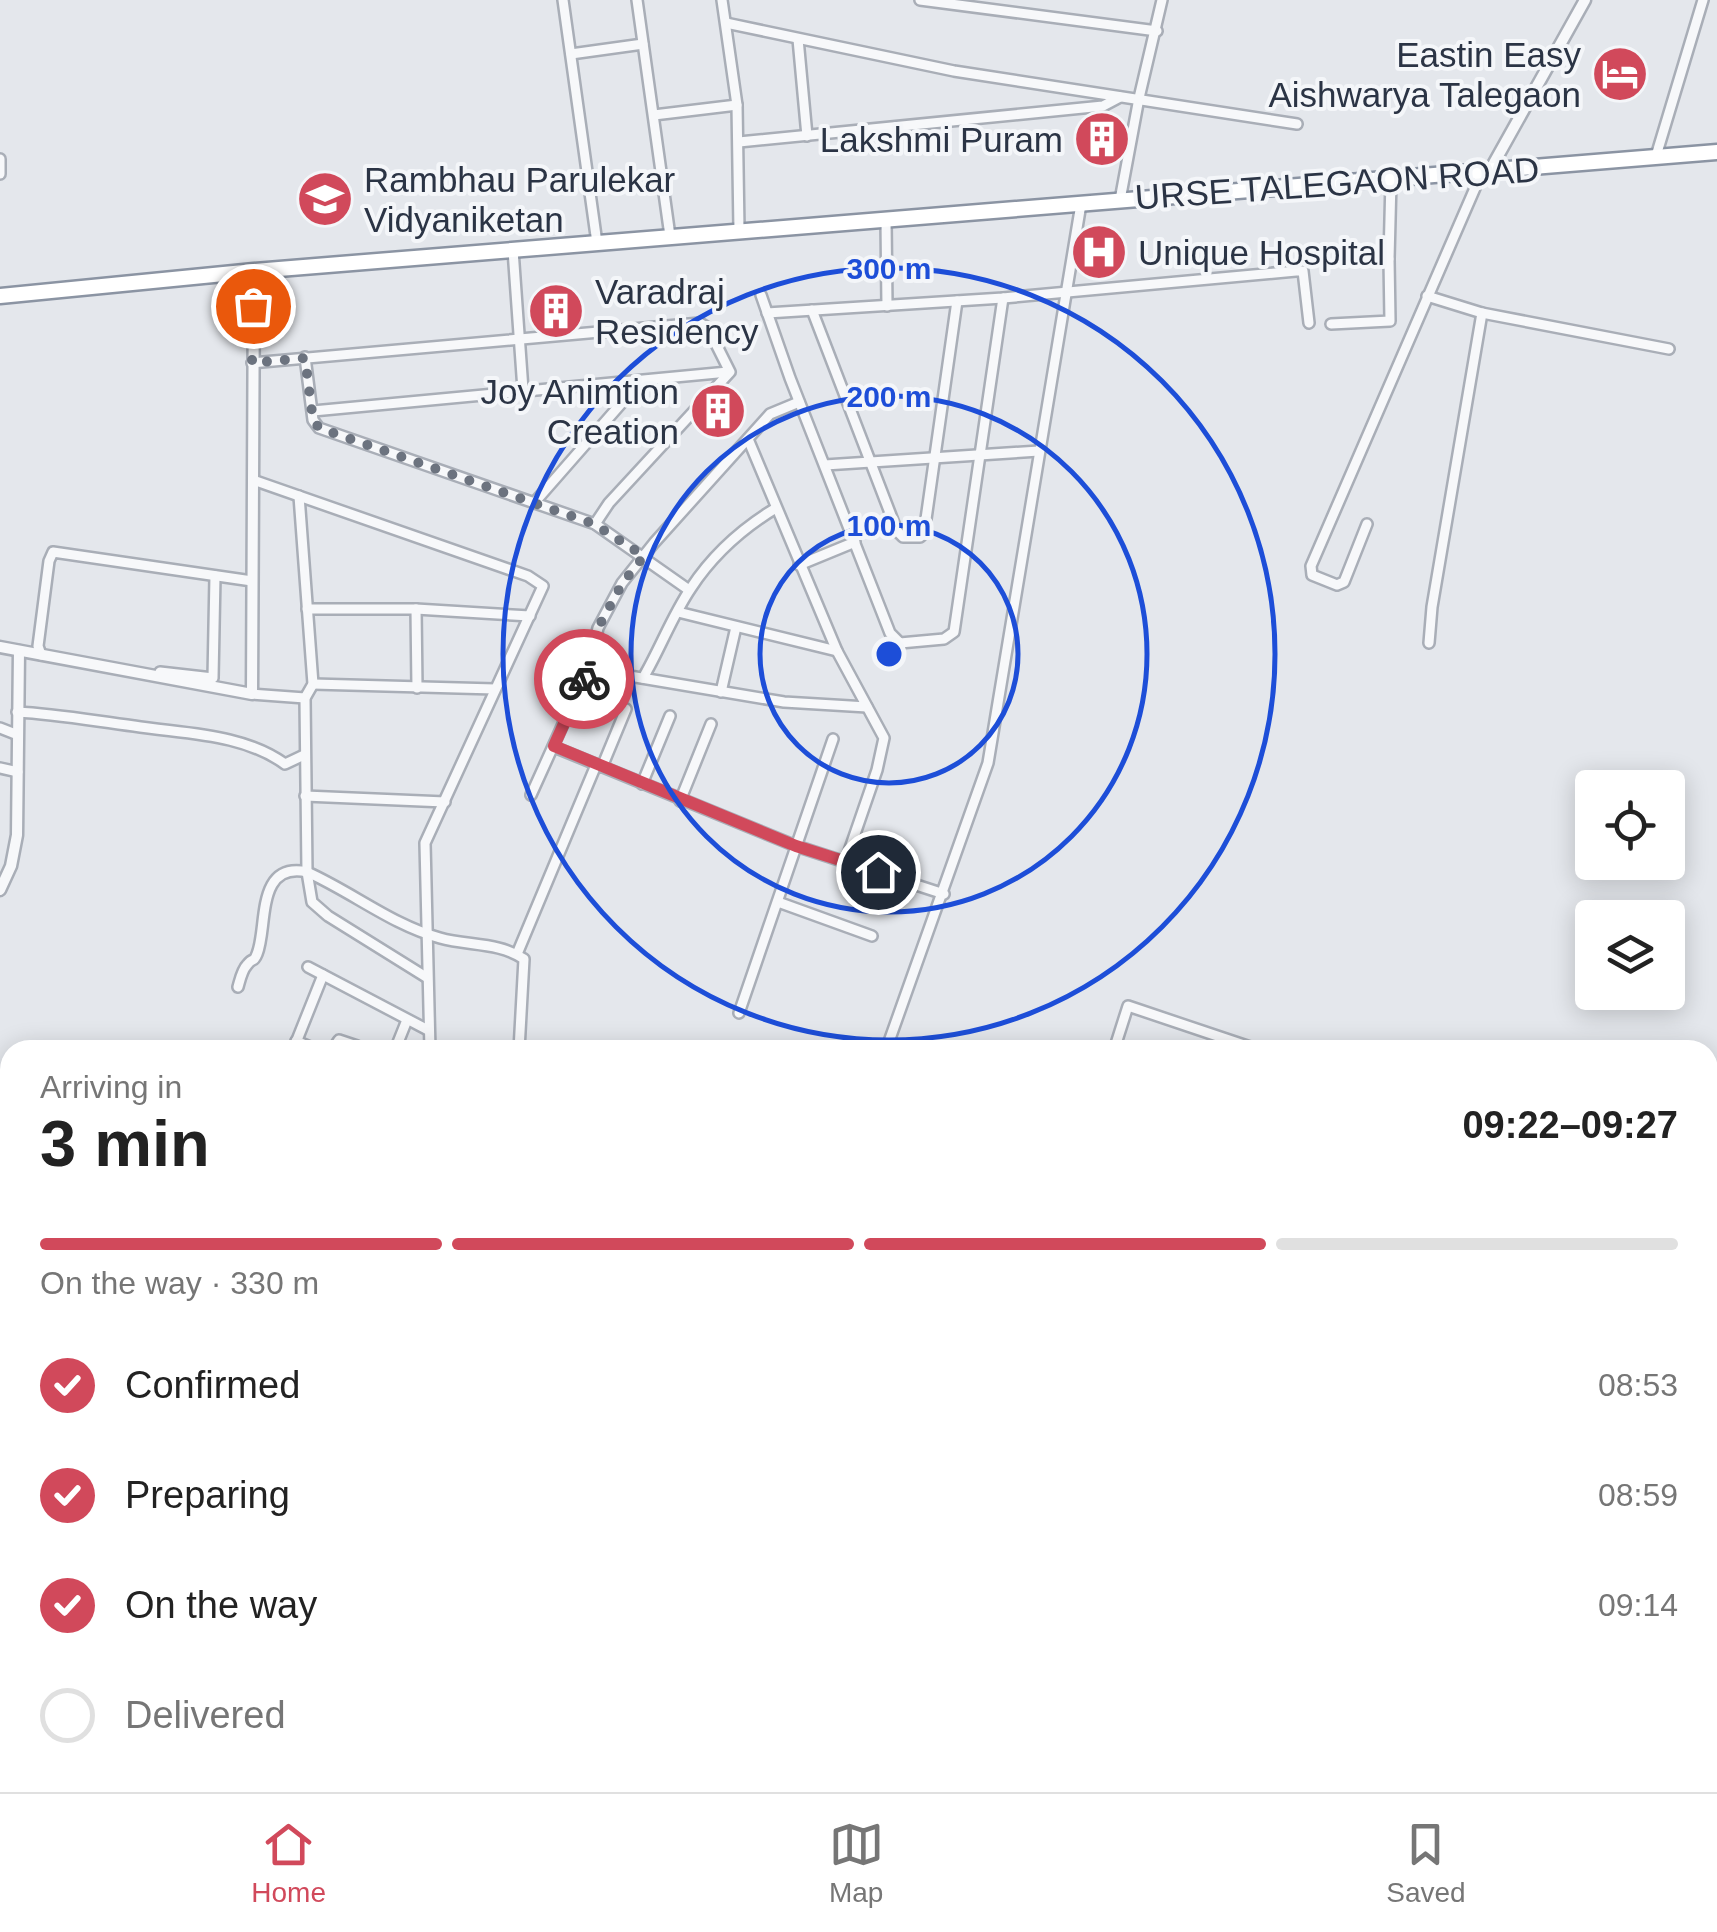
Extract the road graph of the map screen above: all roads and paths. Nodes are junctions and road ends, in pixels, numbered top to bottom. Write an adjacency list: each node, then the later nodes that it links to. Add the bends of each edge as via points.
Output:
1 (563, 0): 15 (street)
2 (637, 0): 14 (street)
3 (722, 0): 11 (street)
4 (920, 0): 9 (street)
5 (1019, 0): 10 (street)
6 (1162, 0): 12 (street)
7 (1585, 0): 26 (street)
8 (1702, 0): 24 (street)
9 (942, 2): 10 (street)
10 (1020, 14): 12 (street)
11 (726, 23): 13 (street); 18 (street)
12 (1156, 31): 17 (street)
13 (798, 38): 16 (street); 21 (street)
14 (644, 44): 15 (street); 19 (street)
15 (570, 54): 34 (street)
16 (1120, 97): 17 (street); 21 (street, via 1103,106)
17 (1139, 98): 20 (street); 29 (street)
18 (737, 105): 19 (street); 22 (street)
19 (654, 115): 33 (street)
20 (1297, 124)
21 (806, 136): 22 (street)
22 (739, 142): 32 (street)
23 (1717, 152): 24 (highway, URSE TALEGAON ROAD)
24 (1656, 156): 26 (highway, URSE TALEGAON ROAD)
25 (0, 159): 27 (street)
26 (1485, 172): 28 (highway, URSE TALEGAON ROAD); 42 (street)
27 (0, 174)
28 (1390, 180): 29 (highway, URSE TALEGAON ROAD); 36 (street)
29 (1120, 200): 30 (highway, URSE TALEGAON ROAD)
30 (1081, 204): 31 (highway, URSE TALEGAON ROAD); 39 (street)
31 (886, 222): 32 (highway, URSE TALEGAON ROAD); 45 (street)
32 (740, 230): 33 (highway, URSE TALEGAON ROAD)
33 (670, 236): 34 (highway, URSE TALEGAON ROAD)
34 (598, 244): 35 (highway, URSE TALEGAON ROAD)
35 (513, 250): 38 (highway, URSE TALEGAON ROAD); 51 (street)
36 (1389, 259): 37 (street); 50 (street, via 1390,320)
37 (1339, 260)
38 (254, 271): 41 (highway, URSE TALEGAON ROAD); 54 (street)
39 (1065, 292): 43 (street); 49 (street, via 1303,271); 61 (street)
40 (761, 295): 47 (street)
41 (0, 296)
42 (1427, 296): 48 (street); 71 (street, via 1312,575 1344,582)
43 (1003, 298): 44 (street); 62 (street)
44 (958, 301): 45 (street); 63 (street)
45 (887, 306): 46 (street)
46 (812, 310): 47 (street); 64 (street)
47 (767, 313): 58 (street)
48 (1482, 313): 52 (street); 83 (street)
49 (1309, 323)
50 (1331, 324)
51 (519, 337): 53 (street); 55 (street, via 700,323); 57 (street)
52 (1669, 349)
53 (305, 358): 54 (street); 59 (street)
54 (252, 363): 66 (street)
55 (730, 372): 56 (street); 70 (street)
56 (640, 382): 57 (street); 68 (street)
57 (522, 390): 59 (street)
58 (800, 402): 60 (street, via 770,414); 65 (street)
59 (312, 411): 68 (street, via 319,428)
60 (748, 439): 69 (street); 73 (street)
61 (1038, 451): 62 (street); 119 (street, via 988,763)
62 (980, 455): 63 (street); 72 (street, via 950,637 892,639)
63 (936, 458): 64 (street); 64 (street, via 924,533 903,538)
64 (872, 462): 65 (street)
65 (825, 465): 72 (street)
66 (253, 480): 67 (street); 76 (street)
67 (299, 496): 79 (street); 81 (street, via 541,582)
68 (534, 504): 70 (street)
69 (776, 508): 74 (street); 77 (street, via 746,526)
70 (594, 524): 73 (street)
71 (1368, 524)
72 (855, 542): 74 (street)
73 (644, 556): 77 (street); 89 (street, via 598,628)
74 (799, 565): 86 (street)
75 (214, 576): 76 (street); 87 (street, via 53,552); 88 (street, via 213,678)
76 (252, 581): 95 (street)
77 (689, 590): 80 (street)
78 (416, 608): 79 (street); 81 (street); 92 (street)
79 (307, 609): 91 (street)
80 (678, 612): 82 (street); 90 (street)
81 (530, 616): 93 (street)
82 (736, 627): 86 (street); 94 (street)
83 (1429, 644)
84 (0, 646): 85 (street)
85 (19, 651): 87 (street); 99 (street)
86 (837, 651): 97 (street)
87 (41, 655): 95 (street)
88 (82, 660)
89 (588, 670): 90 (street); 105 (street)
90 (643, 678): 94 (street)
91 (313, 684): 92 (street); 96 (street)
92 (417, 688): 93 (street)
93 (494, 689): 114 (street)
94 (721, 692): 97 (street)
95 (252, 694): 96 (street)
96 (305, 698): 106 (street)
97 (867, 708): 116 (street, via 884,738 883,750)
98 (626, 710): 107 (street)
99 (17, 712): 103 (street); 106 (street, via 237,741 285,764)
100 (670, 716): 110 (street)
101 (712, 724): 113 (street)
102 (0, 728): 103 (street)
103 (18, 735): 109 (street)
104 (832, 738): 115 (street)
105 (554, 746): 107 (street); 111 (street)
106 (304, 755): 112 (street)
107 (599, 766): 110 (street); 123 (street)
108 (0, 768): 109 (street)
109 (18, 772): 118 (street, via 17,835)
110 (642, 784): 113 (street)
111 (531, 795)
112 (305, 796): 114 (street); 117 (street)
113 (680, 801): 115 (street)
114 (445, 802): 121 (street, via 425,844)
115 (796, 846): 116 (street); 120 (street)
116 (846, 860): 119 (street)
117 (307, 872): 121 (street); 126 (street, via 316,908); 127 (street, via 288,872 273,885 256,958)
118 (0, 890)
119 (944, 894): 136 (street)
120 (778, 902): 122 (street); 128 (street)
121 (425, 932): 123 (street); 126 (street)
122 (872, 936)
123 (518, 954): 135 (street, via 526,966)
124 (308, 967): 125 (street)
125 (322, 975): 129 (street); 132 (street)
126 (426, 977): 130 (street)
127 (238, 986)
128 (739, 1013)
129 (407, 1020): 130 (street); 133 (street)
130 (428, 1030): 134 (street)
131 (1221, 1037): 137 (street, via 1128,1006); 138 (street); 139 (street)
132 (296, 1040)
133 (399, 1040)
134 (429, 1040)
135 (520, 1040)
136 (890, 1040)
137 (1117, 1040)
138 (1220, 1040)
139 (1230, 1040)

